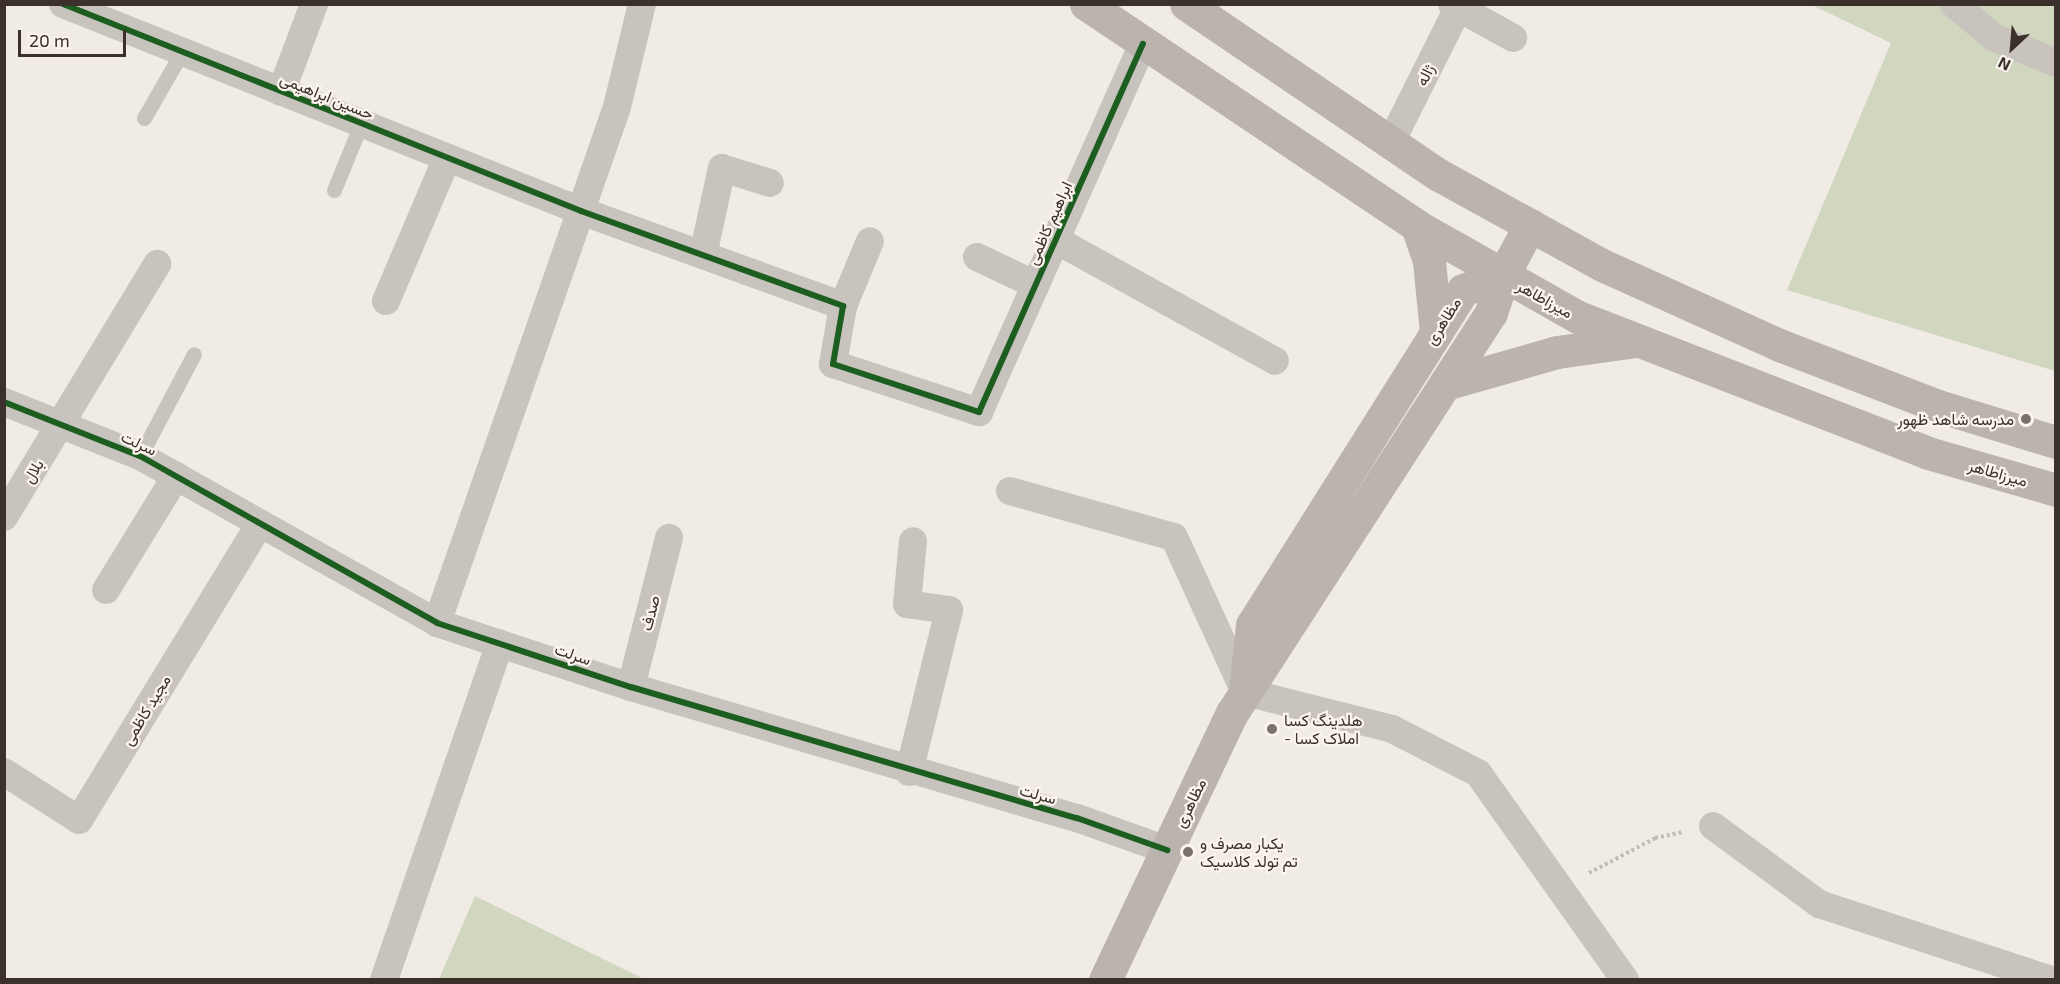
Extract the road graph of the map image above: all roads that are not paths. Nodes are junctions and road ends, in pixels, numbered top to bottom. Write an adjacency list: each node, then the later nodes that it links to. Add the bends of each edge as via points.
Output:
1 (63, 4): 10 (street, حسین ابراهیمی)
2 (314, 4): 12 (street)
3 (642, 4): 19 (street, via 617,107)
4 (1086, 4): 9 (main road, میرزاطاهر)
5 (1186, 4): 15 (main road)
6 (1954, 4): 11 (street, via 1995,38)
7 (1455, 6): 8 (street, ژاله); 15 (street, ژاله)
8 (1513, 38)
9 (1143, 44): 21 (main road, میرزاطاهر); 22 (street, ابراهیم کاظمی)
10 (182, 52): 12 (street, حسین ابراهیمی); 13 (lane)
11 (2055, 63)
12 (281, 92): 14 (street, حسین ابراهیمی)
13 (144, 118)
14 (361, 124): 16 (street, حسین ابراهیمی); 18 (lane)
15 (1391, 142): 20 (main road, via 1439,176)
16 (447, 158): 19 (street, حسین ابراهیمی); 29 (street)
17 (770, 183): 24 (street, via 722,168)
18 (334, 190)
19 (581, 212): 24 (street, حسین ابراهیمی); 48 (street)
20 (1530, 225): 27 (main road); 38 (main road, via 1602,265 1779,345 1938,406)
21 (1417, 226): 27 (main road, میرزاطاهر); 31 (main road, via 1429,261)
22 (1056, 240): 28 (street, ابراهیم کاظمی); 34 (street)
23 (870, 241): 30 (street)
24 (703, 255): 30 (street, حسین ابراهیمی)
25 (977, 257): 28 (street)
26 (157, 264): 37 (street, بلال)
27 (1503, 275): 31 (main road, مظاهری, via 1463,290); 32 (main road, میرزاطاهر, via 1578,317); 35 (main road, مظاهری, via 1491,313)
28 (1036, 285): 30 (street, ابراهیم کاظمی, via 979,412 833,364)
29 (386, 301)
30 (843, 306)
31 (1436, 333): 51 (main road, مظاهری, via 1252,625)
32 (1637, 341): 35 (main road, via 1557,352); 41 (main road, میرزاطاهر, via 1928,453)
33 (194, 354): 39 (lane)
34 (1275, 361)
35 (1445, 384): 51 (main road, مظاهری)
36 (4, 402): 37 (street, سرلت)
37 (61, 425): 39 (street, سرلت); 43 (street, بلال)
38 (2055, 442)
39 (140, 456): 40 (street, سرلت)
40 (176, 476): 44 (street, سرلت); 47 (street)
41 (2055, 490)
42 (1010, 491): 51 (street, via 1174,537)
43 (4, 517)
44 (260, 524): 48 (street, سرلت); 52 (street, مجید کاظمی, via 79,820)
45 (669, 538): 50 (street, صدف)
46 (913, 541): 53 (street, via 907,604 949,610)
47 (106, 590)
48 (438, 623): 49 (street, سرلت)
49 (500, 644): 50 (street, سرلت); 57 (street)
50 (631, 687): 53 (street, سرلت)
51 (1245, 692): 55 (main road, مظاهری); 59 (street, via 1392,729 1478,773)
52 (4, 772)
53 (909, 772): 55 (street, سرلت, via 1077,818)
54 (1713, 826): 56 (street, via 1819,904)
55 (1167, 850): 58 (main road, مظاهری)
56 (2004, 974): 60 (street)
57 (384, 980)
58 (1105, 980)
59 (1625, 980)
60 (2050, 980)

